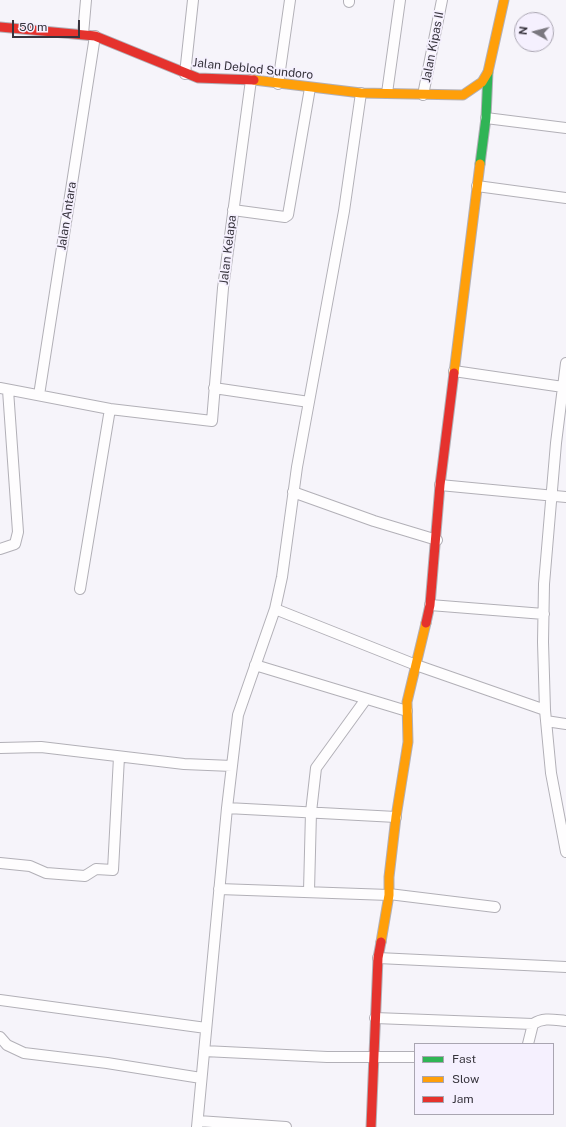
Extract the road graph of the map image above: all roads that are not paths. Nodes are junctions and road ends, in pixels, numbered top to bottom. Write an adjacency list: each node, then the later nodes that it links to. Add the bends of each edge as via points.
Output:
1 (86, 0): 8 (street)
2 (193, 0): 11 (street)
3 (290, 0): 13 (street)
4 (400, 0): 16 (street)
5 (442, 0): 17 (street, Jalan Kipas II)
6 (504, 0): 10 (street)
7 (0, 27): 8 (street, Jalan Deblod Sundoro)
8 (83, 34): 9 (street, Jalan Deblod Sundoro)
9 (95, 36): 11 (street, Jalan Deblod Sundoro); 28 (street, Jalan Antara)
10 (488, 72): 17 (street, Jalan Deblod Sundoro, via 482,82 463,95); 18 (street)
11 (185, 74): 12 (street, Jalan Deblod Sundoro, via 198,78)
12 (251, 80): 13 (street, Jalan Deblod Sundoro); 22 (street, Jalan Kelapa)
13 (278, 84): 14 (street, Jalan Deblod Sundoro)
14 (310, 88): 15 (street, Jalan Deblod Sundoro); 22 (street, via 288,215)
15 (361, 93): 16 (street, Jalan Deblod Sundoro); 29 (street, via 344,211)
16 (387, 93): 17 (street, Jalan Deblod Sundoro)
17 (423, 95)
18 (486, 118): 19 (street); 20 (street)
19 (566, 128)
20 (476, 186): 21 (street); 24 (street)
21 (566, 198)
22 (233, 210): 26 (street, Jalan Kelapa)
23 (566, 364): 25 (street)
24 (454, 371): 25 (street); 32 (street)
25 (563, 387): 31 (street)
26 (214, 388): 29 (street); 30 (street, Jalan Kelapa, via 212,421)
27 (4, 389): 28 (street); 37 (street, via 18,532 15,544)
28 (39, 396): 30 (street)
29 (309, 402): 33 (street)
30 (110, 409): 38 (street)
31 (561, 444): 34 (street)
32 (440, 485): 34 (street); 36 (street)
33 (293, 492): 36 (street); 40 (street, via 282,577)
34 (553, 496): 35 (street); 41 (street, via 544,584)
35 (566, 497)
36 (437, 540): 39 (street)
37 (0, 549)
38 (80, 589)
39 (430, 606): 41 (street); 43 (street)
40 (275, 609): 42 (street); 43 (street)
41 (544, 614): 45 (street)
42 (254, 665): 44 (street); 51 (street, via 238,715)
43 (416, 665): 45 (street); 46 (street)
44 (366, 699): 46 (street); 53 (street, via 316,768)
45 (545, 710): 47 (street)
46 (406, 711): 54 (street, via 407,754)
47 (546, 721): 48 (street); 55 (street, via 553,787)
48 (566, 724)
49 (0, 748): 50 (street, via 41,747)
50 (119, 757): 51 (street); 56 (street, via 113,870 96,869 84,876 46,873 30,866)
51 (232, 766): 52 (street)
52 (227, 808): 53 (street); 57 (street)
53 (311, 812): 54 (street); 58 (street)
54 (396, 817): 59 (street)
55 (566, 852)
56 (0, 863)
57 (219, 889): 58 (street); 67 (street)
58 (309, 891): 59 (street)
59 (389, 894): 60 (street); 61 (street)
60 (495, 907)
61 (378, 958): 62 (street); 64 (street)
62 (566, 967)
63 (0, 1000): 67 (street)
64 (375, 1018): 66 (street); 71 (street)
65 (566, 1021): 66 (street, via 544,1019)
66 (534, 1024): 69 (street)
67 (206, 1028): 70 (street)
68 (0, 1037): 73 (street, via 7,1045 24,1054 107,1063)
69 (528, 1043)
70 (204, 1051): 71 (street, via 327,1057); 73 (street)
71 (374, 1056): 72 (street); 76 (street)
72 (414, 1057)
73 (201, 1078): 74 (street)
74 (197, 1124): 75 (street)
75 (286, 1127)
76 (371, 1127)

